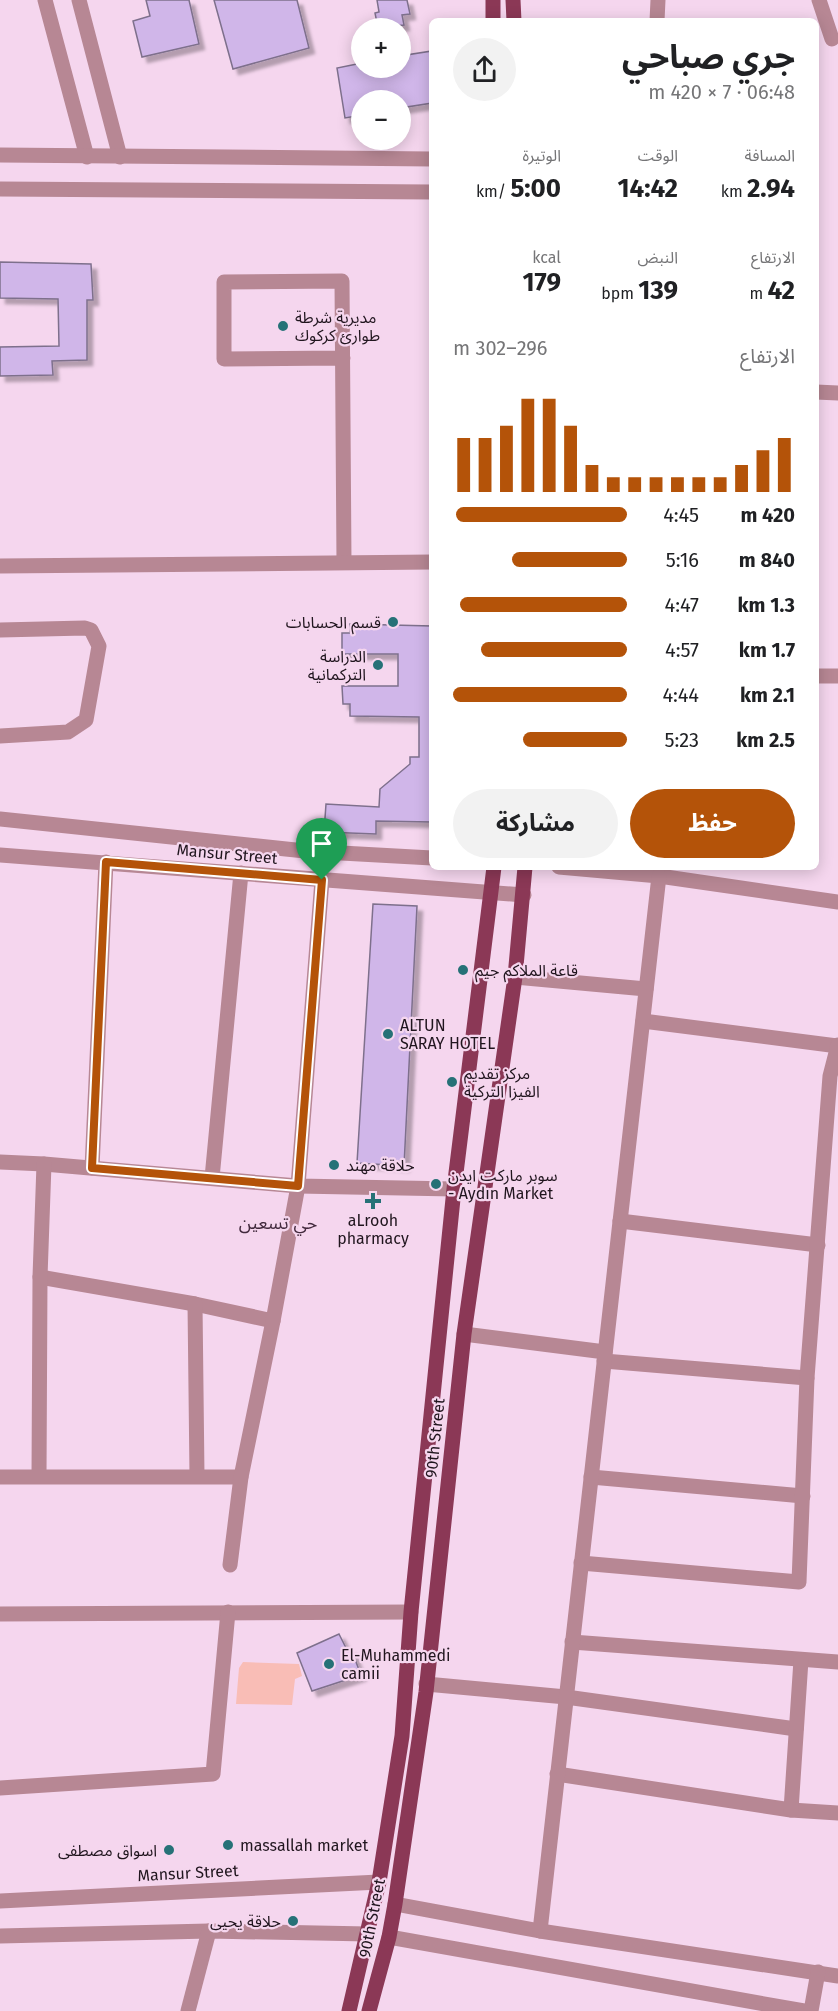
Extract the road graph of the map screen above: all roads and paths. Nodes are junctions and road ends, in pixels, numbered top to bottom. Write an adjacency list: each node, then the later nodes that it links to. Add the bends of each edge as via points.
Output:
1 (45, 0): 13 (street)
2 (79, 0): 14 (street)
3 (493, 0): 7 (main road)
4 (513, 0): 8 (main road)
5 (657, 0): 9 (street)
6 (819, 0): 10 (street)
7 (493, 18)
8 (514, 18)
9 (657, 18)
10 (835, 41): 11 (street)
11 (819, 43)
12 (0, 155): 13 (street)
13 (87, 157): 14 (street)
14 (120, 157): 15 (street)
15 (429, 159)
16 (0, 189): 17 (street)
17 (429, 192)
18 (343, 358): 18 (street, via 224,359 224,282 342,281); 21 (street)
19 (819, 392): 20 (street)
20 (838, 393)
21 (344, 562): 22 (street); 23 (street)
22 (429, 562)
23 (0, 566)
24 (0, 630): 27 (street, via 85,628 91,630 99,646 86,720 68,732)
25 (819, 676): 26 (street)
26 (838, 676)
27 (0, 736)
28 (0, 819): 30 (street, Mansur Street, via 305,851)
29 (0, 855): 31 (street, Mansur Street)
30 (429, 858)
31 (106, 862): 35 (street, Mansur Street); 48 (street)
32 (494, 870): 38 (main road, 90th Street)
33 (525, 870): 39 (main road, 90th Street)
34 (592, 870): 36 (street)
35 (241, 873): 37 (street, Mansur Street); 49 (street)
36 (659, 876): 40 (street); 42 (street)
37 (322, 880): 38 (street, Mansur Street); 50 (street)
38 (493, 892): 39 (street, Mansur Street); 51 (main road, 90th Street)
39 (524, 895): 41 (main road, 90th Street)
40 (838, 902)
41 (515, 977): 42 (street); 57 (main road, 90th Street)
42 (646, 989): 43 (street)
43 (643, 1021): 44 (street); 52 (street)
44 (838, 1046): 45 (street)
45 (834, 1076): 53 (street)
46 (0, 1162): 47 (street)
47 (44, 1164): 48 (street); 54 (street)
48 (92, 1168): 49 (street)
49 (212, 1178): 50 (street)
50 (298, 1186): 51 (street); 56 (street)
51 (454, 1189): 69 (main road, 90th Street)
52 (620, 1221): 53 (street); 58 (street)
53 (818, 1245): 59 (street)
54 (40, 1277): 55 (street); 60 (street)
55 (195, 1304): 56 (street); 61 (street)
56 (273, 1321): 63 (street)
57 (464, 1334): 58 (street); 74 (main road, 90th Street)
58 (605, 1357): 59 (street); 64 (street)
59 (807, 1378): 65 (street)
60 (39, 1476): 61 (street); 62 (street)
61 (197, 1476): 63 (street)
62 (0, 1477)
63 (241, 1477): 67 (street)
64 (591, 1477): 65 (street); 66 (street)
65 (803, 1496): 66 (street, via 799,1582)
66 (581, 1563): 71 (street)
67 (230, 1565)
68 (228, 1612): 69 (street); 70 (street); 78 (street, via 213,1774)
69 (411, 1612): 81 (main road, 90th Street, via 402,1736)
70 (0, 1614)
71 (572, 1642): 72 (street); 75 (street)
72 (801, 1660): 73 (street); 76 (street)
73 (838, 1662)
74 (426, 1684): 75 (street); 83 (main road, 90th Street)
75 (566, 1697): 76 (street); 77 (street)
76 (796, 1729): 79 (street)
77 (557, 1774): 79 (street); 85 (street)
78 (0, 1788)
79 (791, 1810): 80 (street)
80 (838, 1813)
81 (379, 1882): 82 (street, Mansur Street); 86 (main road, 90th Street)
82 (0, 1900)
83 (395, 1904): 85 (street); 88 (main road, 90th Street)
84 (209, 1931): 86 (street); 87 (street); 91 (street)
85 (540, 1931): 89 (street)
86 (368, 1934): 92 (main road, 90th Street)
87 (0, 1936)
88 (389, 1937): 93 (main road, 90th Street); 94 (street)
89 (818, 1972): 90 (street); 95 (street)
90 (838, 1976)
91 (188, 2011)
92 (349, 2011)
93 (369, 2011)
94 (804, 2011)
95 (811, 2011)

